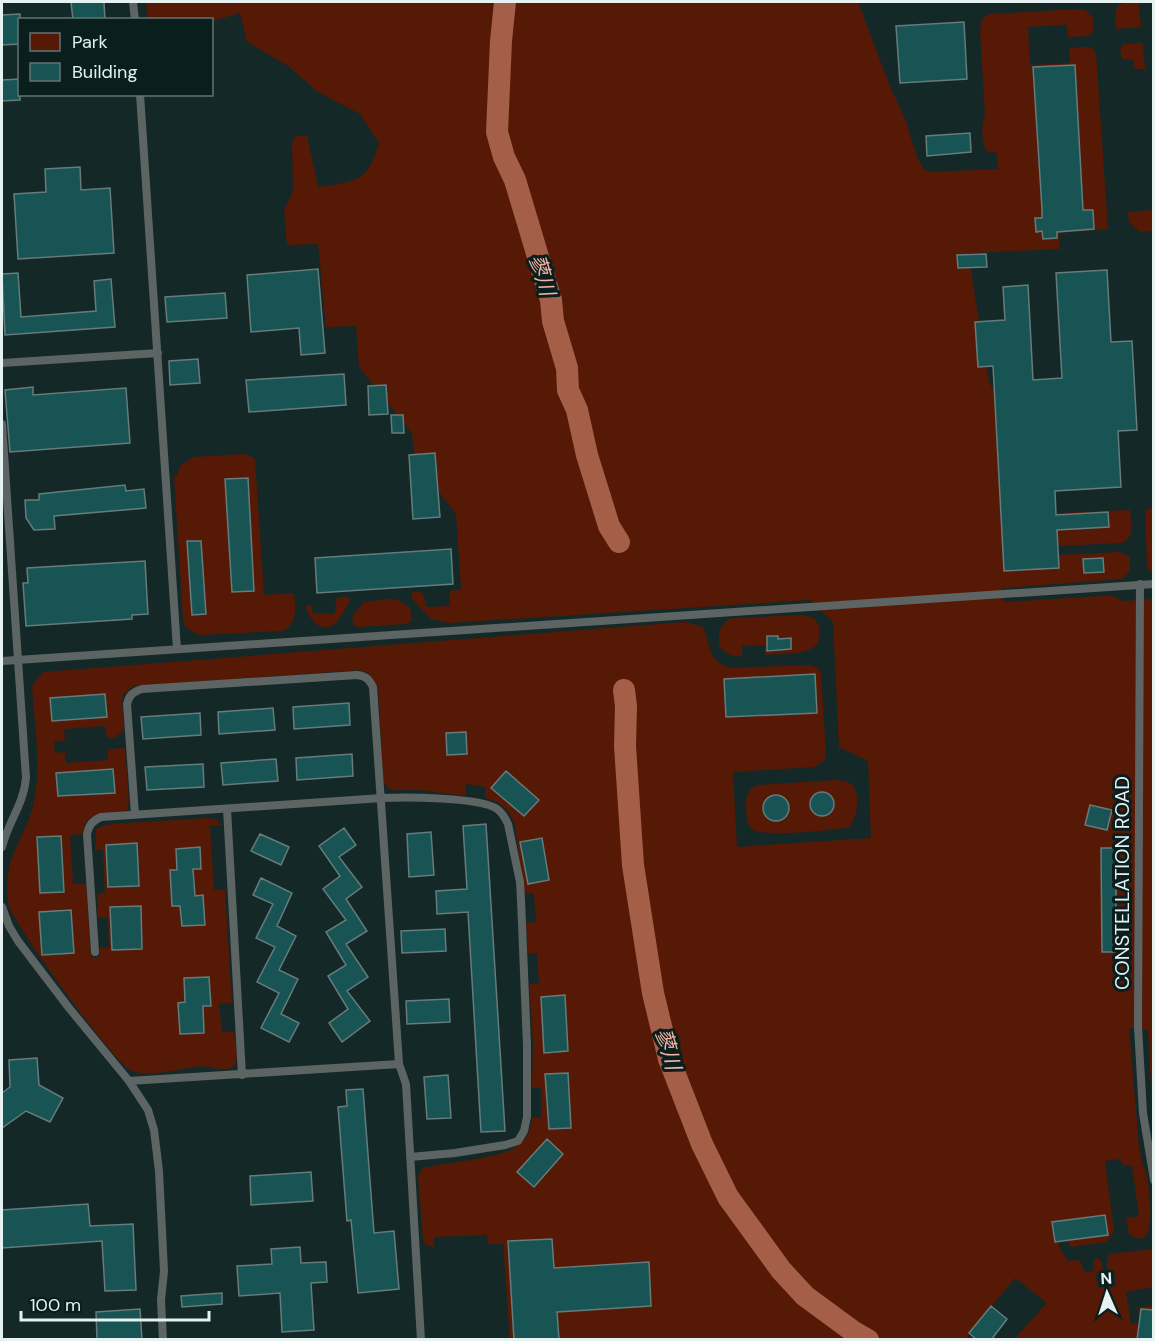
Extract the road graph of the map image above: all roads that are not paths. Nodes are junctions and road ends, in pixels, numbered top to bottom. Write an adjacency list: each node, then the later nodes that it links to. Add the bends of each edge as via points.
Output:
1 (133, 2): 2 (lane)
2 (135, 18)
3 (140, 96): 4 (lane)
4 (158, 353): 5 (lane); 9 (lane)
5 (2, 363)
6 (2, 424): 10 (lane)
7 (1154, 584): 8 (lane)
8 (1140, 585): 9 (lane); 22 (lane, CONSTELLATION ROAD, via 1138,1027 1143,1113)
9 (177, 649): 10 (lane)
10 (18, 660): 11 (lane); 15 (lane, via 25,792)
11 (2, 661)
12 (382, 798): 13 (lane); 14 (lane, via 373,687 364,676 357,675 134,692 127,704); 18 (lane); 21 (lane, via 473,802 497,809 508,824 520,882 527,1045 524,1131 518,1140 505,1145)
13 (227, 809): 14 (lane); 19 (lane)
14 (135, 814): 17 (lane, via 101,817 88,826)
15 (2, 847)
16 (2, 907): 20 (lane, via 18,941)
17 (95, 952)
18 (399, 1064): 19 (lane); 21 (lane, via 406,1084)
19 (242, 1075): 20 (lane)
20 (129, 1082): 23 (lane, via 145,1103 154,1130 165,1271 161,1300)
21 (410, 1157): 24 (lane)
22 (1154, 1180)
23 (163, 1340)
24 (421, 1340)

